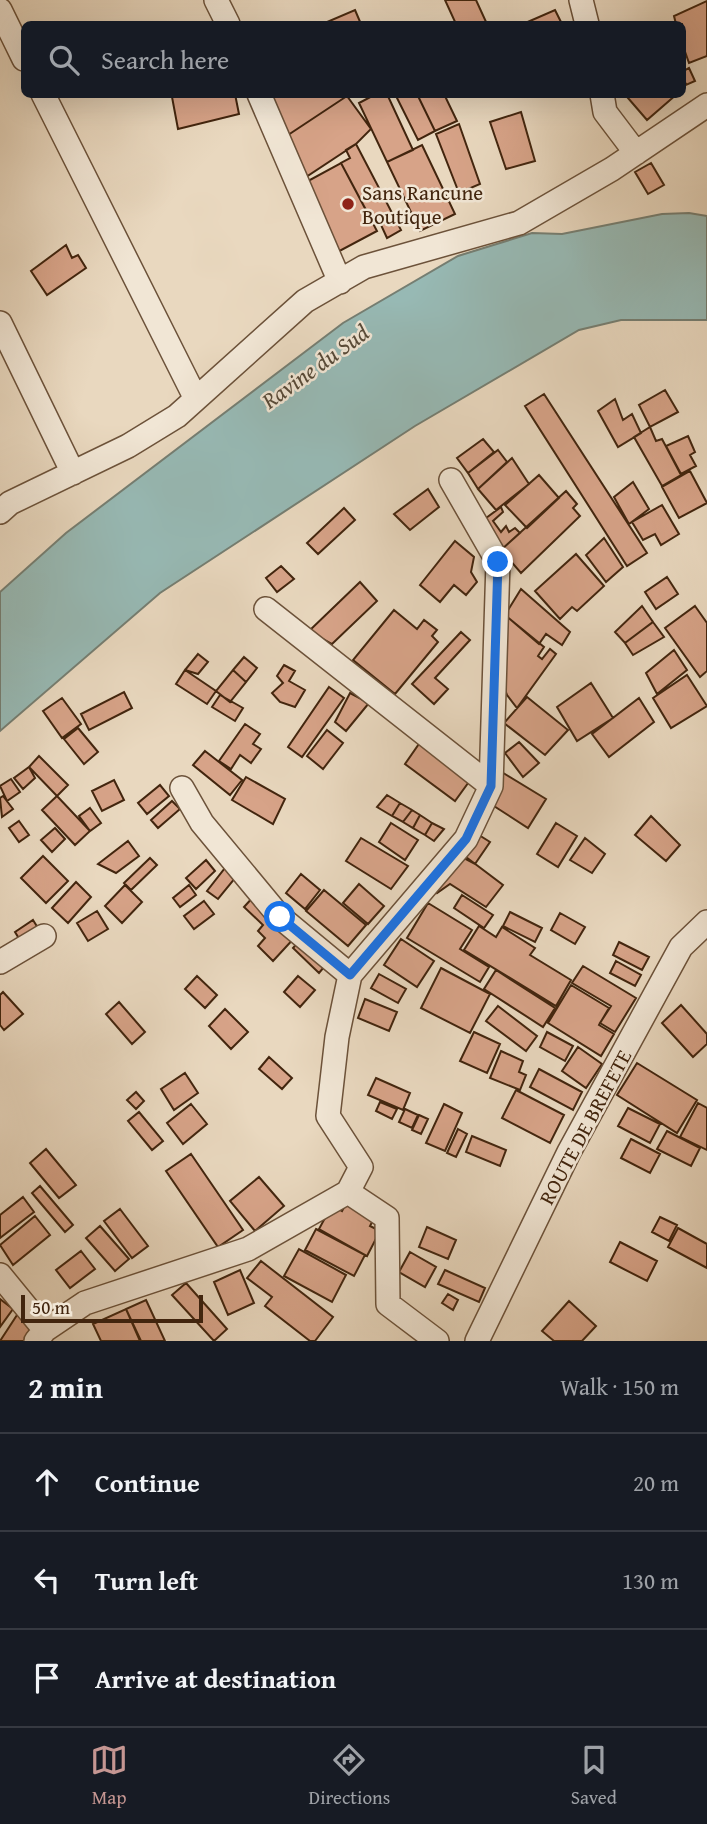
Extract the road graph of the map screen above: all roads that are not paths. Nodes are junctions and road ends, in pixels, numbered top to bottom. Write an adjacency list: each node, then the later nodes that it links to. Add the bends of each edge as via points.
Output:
1 (216, 0): 4 (street)
2 (581, 0): 5 (street)
3 (0, 10): 6 (street)
4 (226, 21)
5 (586, 21)
6 (21, 53)
7 (45, 98): 14 (street)
8 (260, 98): 12 (street)
9 (603, 98): 11 (street, via 605,112)
10 (707, 105): 11 (street)
11 (636, 153): 12 (street, via 519,223 364,267)
12 (340, 282): 14 (street, via 305,301)
13 (0, 323): 15 (street)
14 (195, 397): 15 (street, via 177,416)
15 (73, 473): 17 (street)
16 (451, 480): 19 (street, via 498,562)
17 (0, 512)
18 (266, 609): 19 (street)
19 (491, 786): 24 (street, via 466,839)
20 (182, 788): 24 (street, via 202,823 280,917)
21 (707, 922): 29 (street, ROUTE DE BREFETE, via 674,959 569,1152)
22 (44, 936): 23 (street)
23 (0, 962)
24 (350, 975): 25 (street, via 328,1116 361,1167)
25 (348, 1192): 27 (street, via 248,1249 85,1303); 28 (street, via 387,1218 388,1304)
26 (0, 1275): 27 (street)
27 (40, 1336)
28 (437, 1341)
29 (477, 1341)

